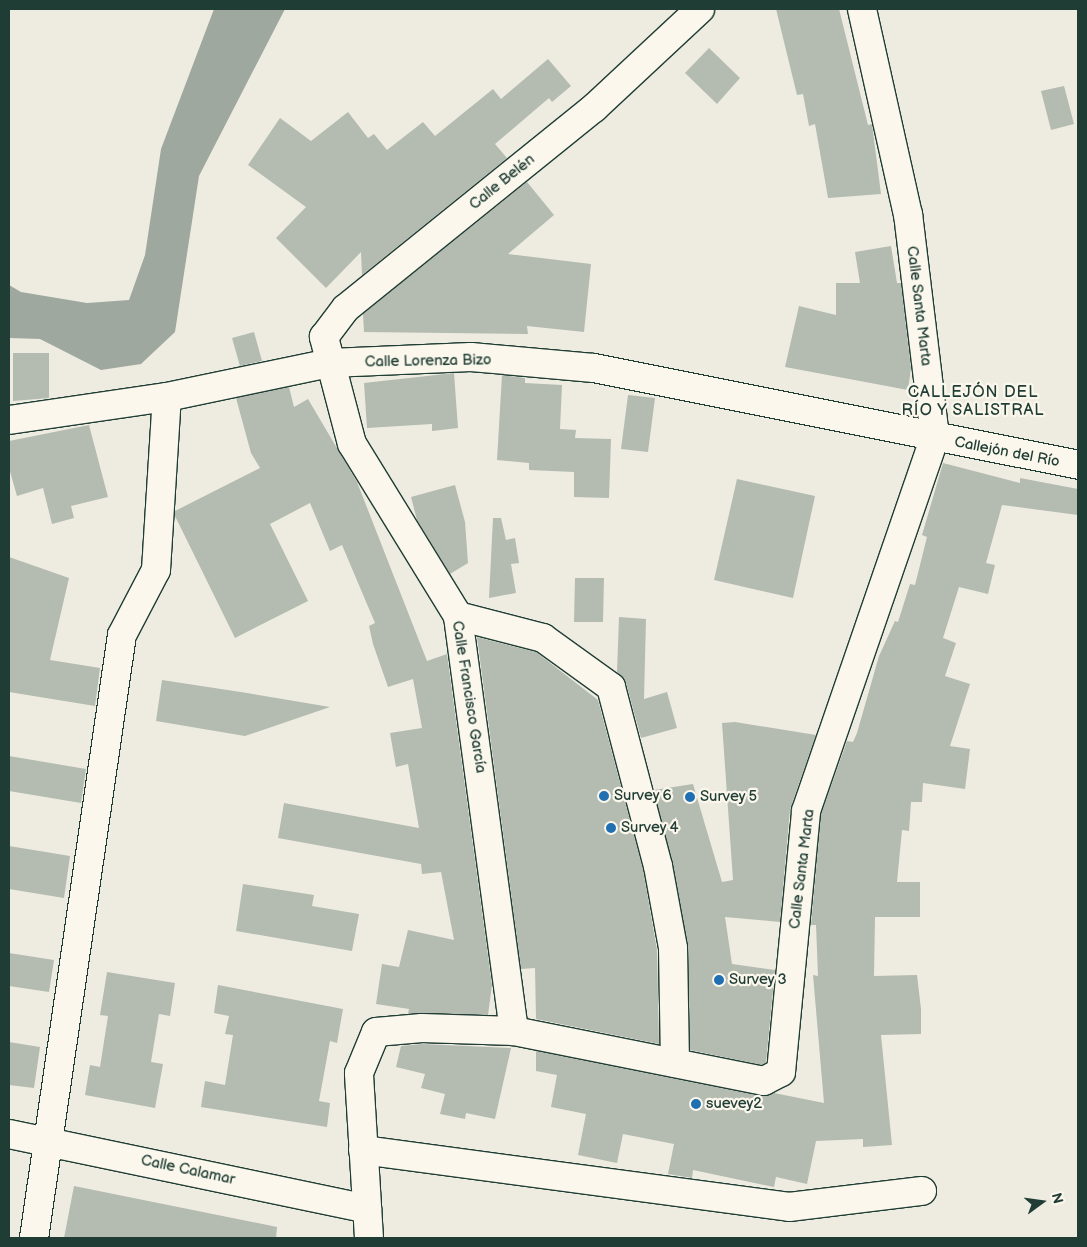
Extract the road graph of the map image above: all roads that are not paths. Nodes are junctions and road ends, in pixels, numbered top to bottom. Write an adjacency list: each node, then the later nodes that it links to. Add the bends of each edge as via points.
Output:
1 (700, 9): 3 (street, Calle Belén, via 594,108 346,308 324,338)
2 (862, 9): 6 (street, Calle Santa Marta, via 908,215)
3 (330, 363): 4 (street, Calle Lorenza Bizo); 6 (street, Calle Lorenza Bizo, via 471,357 594,368); 8 (street, Calle Francisco García, via 352,444)
4 (167, 397): 5 (street, Calle Lorenza Bizo); 12 (street, via 156,570 122,635 74,944)
5 (9, 420)
6 (935, 437): 7 (street, Callejón del Río); 10 (street, Calle Santa Marta, via 806,811 781,1072 764,1081)
7 (1078, 465)
8 (458, 616): 9 (street, Calle Francisco García); 10 (street, via 543,638 612,687 658,866 673,948)
9 (514, 1031): 10 (street, Calle Santa Marta); 13 (street, Calle Santa Marta, via 422,1028 376,1032 359,1073)
10 (675, 1063)
11 (9, 1134): 12 (street, Calle Calamar)
12 (51, 1140): 15 (street, Calle Calamar); 16 (street)
13 (363, 1150): 14 (street, via 789,1207); 15 (street, Calle Santa Marta)
14 (922, 1191)
15 (367, 1209): 17 (street, Calle Santa Marta)
16 (34, 1238)
17 (369, 1238)

